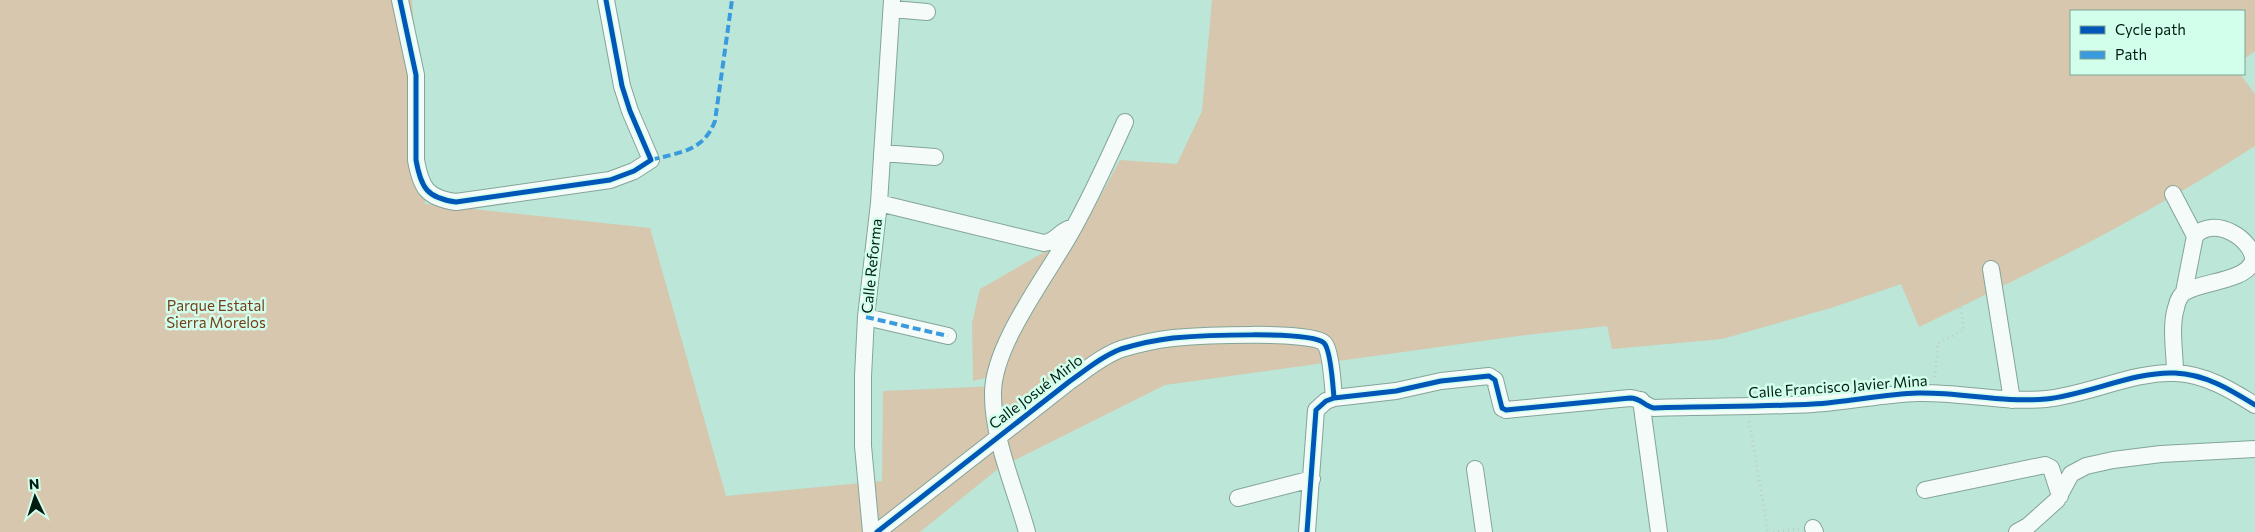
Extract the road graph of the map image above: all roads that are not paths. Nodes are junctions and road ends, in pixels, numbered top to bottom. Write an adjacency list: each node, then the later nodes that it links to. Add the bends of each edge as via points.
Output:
1 (400, 0): 2 (street, via 416,75 416,160 423,187 432,196 449,201 474,201 575,186 625,175 651,160 622,86)
2 (606, 0)
3 (892, 4): 4 (street); 6 (street, Calle Reforma)
4 (927, 12)
5 (1126, 122): 10 (street)
6 (882, 153): 7 (street); 9 (street, Calle Reforma)
7 (935, 157)
8 (2173, 194): 11 (street)
9 (879, 203): 10 (street, via 1044,243); 14 (street, Calle Reforma)
10 (1074, 228): 21 (street, via 1028,302 1002,353 993,391)
11 (2195, 236): 13 (street); 13 (street, via 2207,227 2227,229 2249,244 2254,258 2241,273)
12 (1991, 269): 19 (street)
13 (2184, 292): 16 (street, via 2175,310)
14 (866, 317): 15 (street); 28 (street, Calle Reforma, via 864,446)
15 (948, 336)
16 (2176, 373): 19 (street, Calle Francisco Javier Mina, via 2140,378 2068,396); 20 (street, Calle Francisco Javier Mina, via 2201,378)
17 (1334, 398): 18 (street, Calle Francisco Javier Mina, via 1489,376 1495,380 1502,408 1506,410 1630,398); 21 (street, Calle Josué Mirlo, via 1326,345 1313,338 1172,338 1120,350 1097,362); 24 (street, via 1316,410)
18 (1641, 400): 19 (street, Calle Francisco Javier Mina, via 1654,408 1811,404 1934,393); 33 (street)
19 (2012, 400)
20 (2255, 405)
21 (998, 437): 29 (street, Calle Josué Mirlo); 30 (street)
22 (2255, 449): 26 (street, via 2161,454 2086,466 2071,474)
23 (1475, 469): 32 (street)
24 (1312, 479): 27 (street); 31 (street)
25 (1925, 490): 26 (street, via 2045,465 2051,468)
26 (2060, 496): 34 (street)
27 (1238, 498)
28 (871, 532)
29 (877, 532)
30 (1027, 532)
31 (1307, 532)
32 (1484, 532)
33 (1659, 532)
34 (2017, 532)

